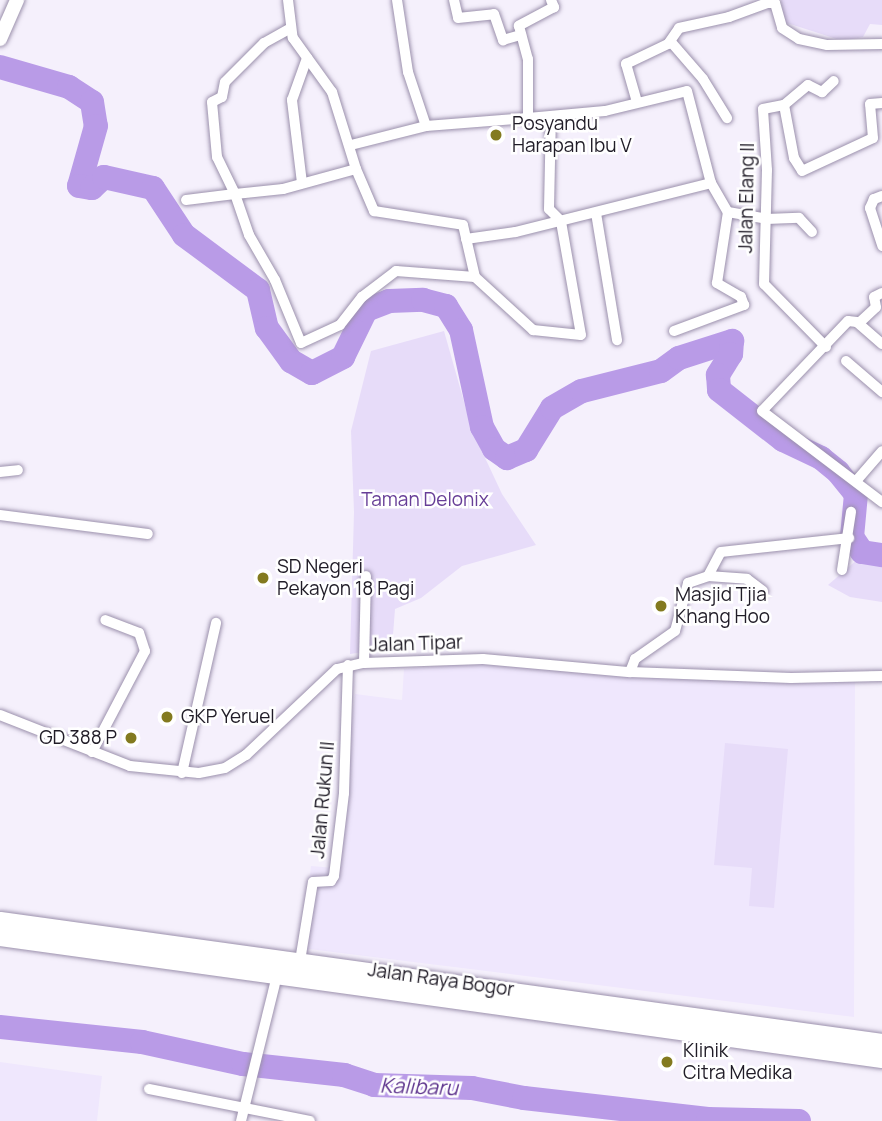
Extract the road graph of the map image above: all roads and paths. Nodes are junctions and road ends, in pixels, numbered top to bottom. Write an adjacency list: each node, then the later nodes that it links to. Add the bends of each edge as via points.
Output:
1 (16, 0): 9 (street)
2 (288, 0): 7 (street)
3 (397, 0): 20 (street, via 408,72)
4 (454, 0): 8 (street, via 458,18 494,14 503,40)
5 (551, 0): 8 (street, via 554,7 519,26)
6 (752, 4): 10 (street, via 679,28); 11 (street, via 775,4 782,28 799,39 828,45)
7 (289, 29): 12 (street); 25 (street, via 250,56 225,82 222,97 212,102 217,157)
8 (521, 35): 18 (street, via 528,60)
9 (0, 39)
10 (669, 43): 14 (street, via 626,65); 19 (street, via 710,89)
11 (882, 44)
12 (307, 58): 21 (street, via 332,92); 23 (street, via 292,100)
13 (834, 81): 16 (street, Jalan Elang II, via 822,92 808,85)
14 (637, 102): 17 (street); 24 (street, via 688,92)
15 (882, 103): 16 (street, via 870,104 873,138 802,171 794,158)
16 (784, 106): 30 (street, Jalan Elang II, via 763,109)
17 (551, 117): 18 (street); 31 (street, via 549,209)
18 (528, 118): 20 (street)
19 (727, 118)
20 (426, 126): 21 (street)
21 (351, 145): 22 (street)
22 (356, 169): 23 (street); 33 (street, via 374,211 460,223)
23 (302, 183): 25 (street)
24 (711, 183): 28 (street); 29 (street)
25 (235, 194): 27 (street); 35 (street, via 249,235 275,279 301,343 340,325 362,297 396,271)
26 (878, 197): 34 (street, via 872,220)
27 (186, 200)
28 (728, 212): 30 (street); 38 (street, via 718,283)
29 (596, 213): 31 (street); 41 (street)
30 (766, 219): 32 (street, via 799,218); 36 (street, Jalan Elang II)
31 (561, 221): 33 (street); 35 (street, via 582,334 538,332)
32 (812, 232)
33 (466, 239): 35 (street)
34 (882, 246)
35 (475, 277)
36 (765, 287): 38 (street); 43 (street)
37 (882, 293): 39 (street, via 875,296 876,307)
38 (745, 300): 40 (street, via 740,308)
39 (853, 322): 42 (street); 43 (street)
40 (674, 331)
41 (617, 340)
42 (882, 344)
43 (826, 347): 49 (street, via 762,411)
44 (846, 361): 45 (street)
45 (882, 392)
46 (882, 452): 49 (street)
47 (18, 470): 48 (street)
48 (0, 472)
49 (857, 480): 50 (street)
50 (882, 502)
51 (851, 512): 54 (street)
52 (0, 515): 53 (street)
53 (148, 534)
54 (849, 538): 55 (street); 57 (street, via 727,548)
55 (842, 570)
56 (366, 576): 61 (street)
57 (708, 576): 58 (street, via 747,579); 63 (street, via 688,583 675,631 635,659)
58 (763, 591)
59 (105, 620): 66 (street, via 139,633 145,651)
60 (216, 622): 67 (street)
61 (364, 663): 62 (street, Jalan Tipar); 63 (street, Jalan Tipar, via 483,659)
62 (348, 665): 67 (street, Jalan Tipar, via 328,676 246,755 210,773); 70 (street, Jalan Rukun II, via 345,793 334,877 313,883)
63 (630, 672): 64 (street, Jalan Tipar)
64 (882, 676)
65 (0, 715): 66 (street, Jalan Tipar)
66 (92, 751): 67 (street, Jalan Tipar, via 130,766)
67 (183, 773)
68 (0, 920): 70 (highway, Jalan Raya Bogor)
69 (0, 936): 71 (highway, Jalan Raya Bogor)
70 (300, 961): 72 (highway, Jalan Raya Bogor)
71 (278, 972): 72 (highway, Jalan Raya Bogor); 76 (street)
72 (414, 983): 73 (highway, Jalan Raya Bogor); 74 (highway, Jalan Raya Bogor)
73 (882, 1043)
74 (882, 1058)
75 (149, 1089): 76 (street)
76 (242, 1116): 77 (street)
77 (310, 1121)

